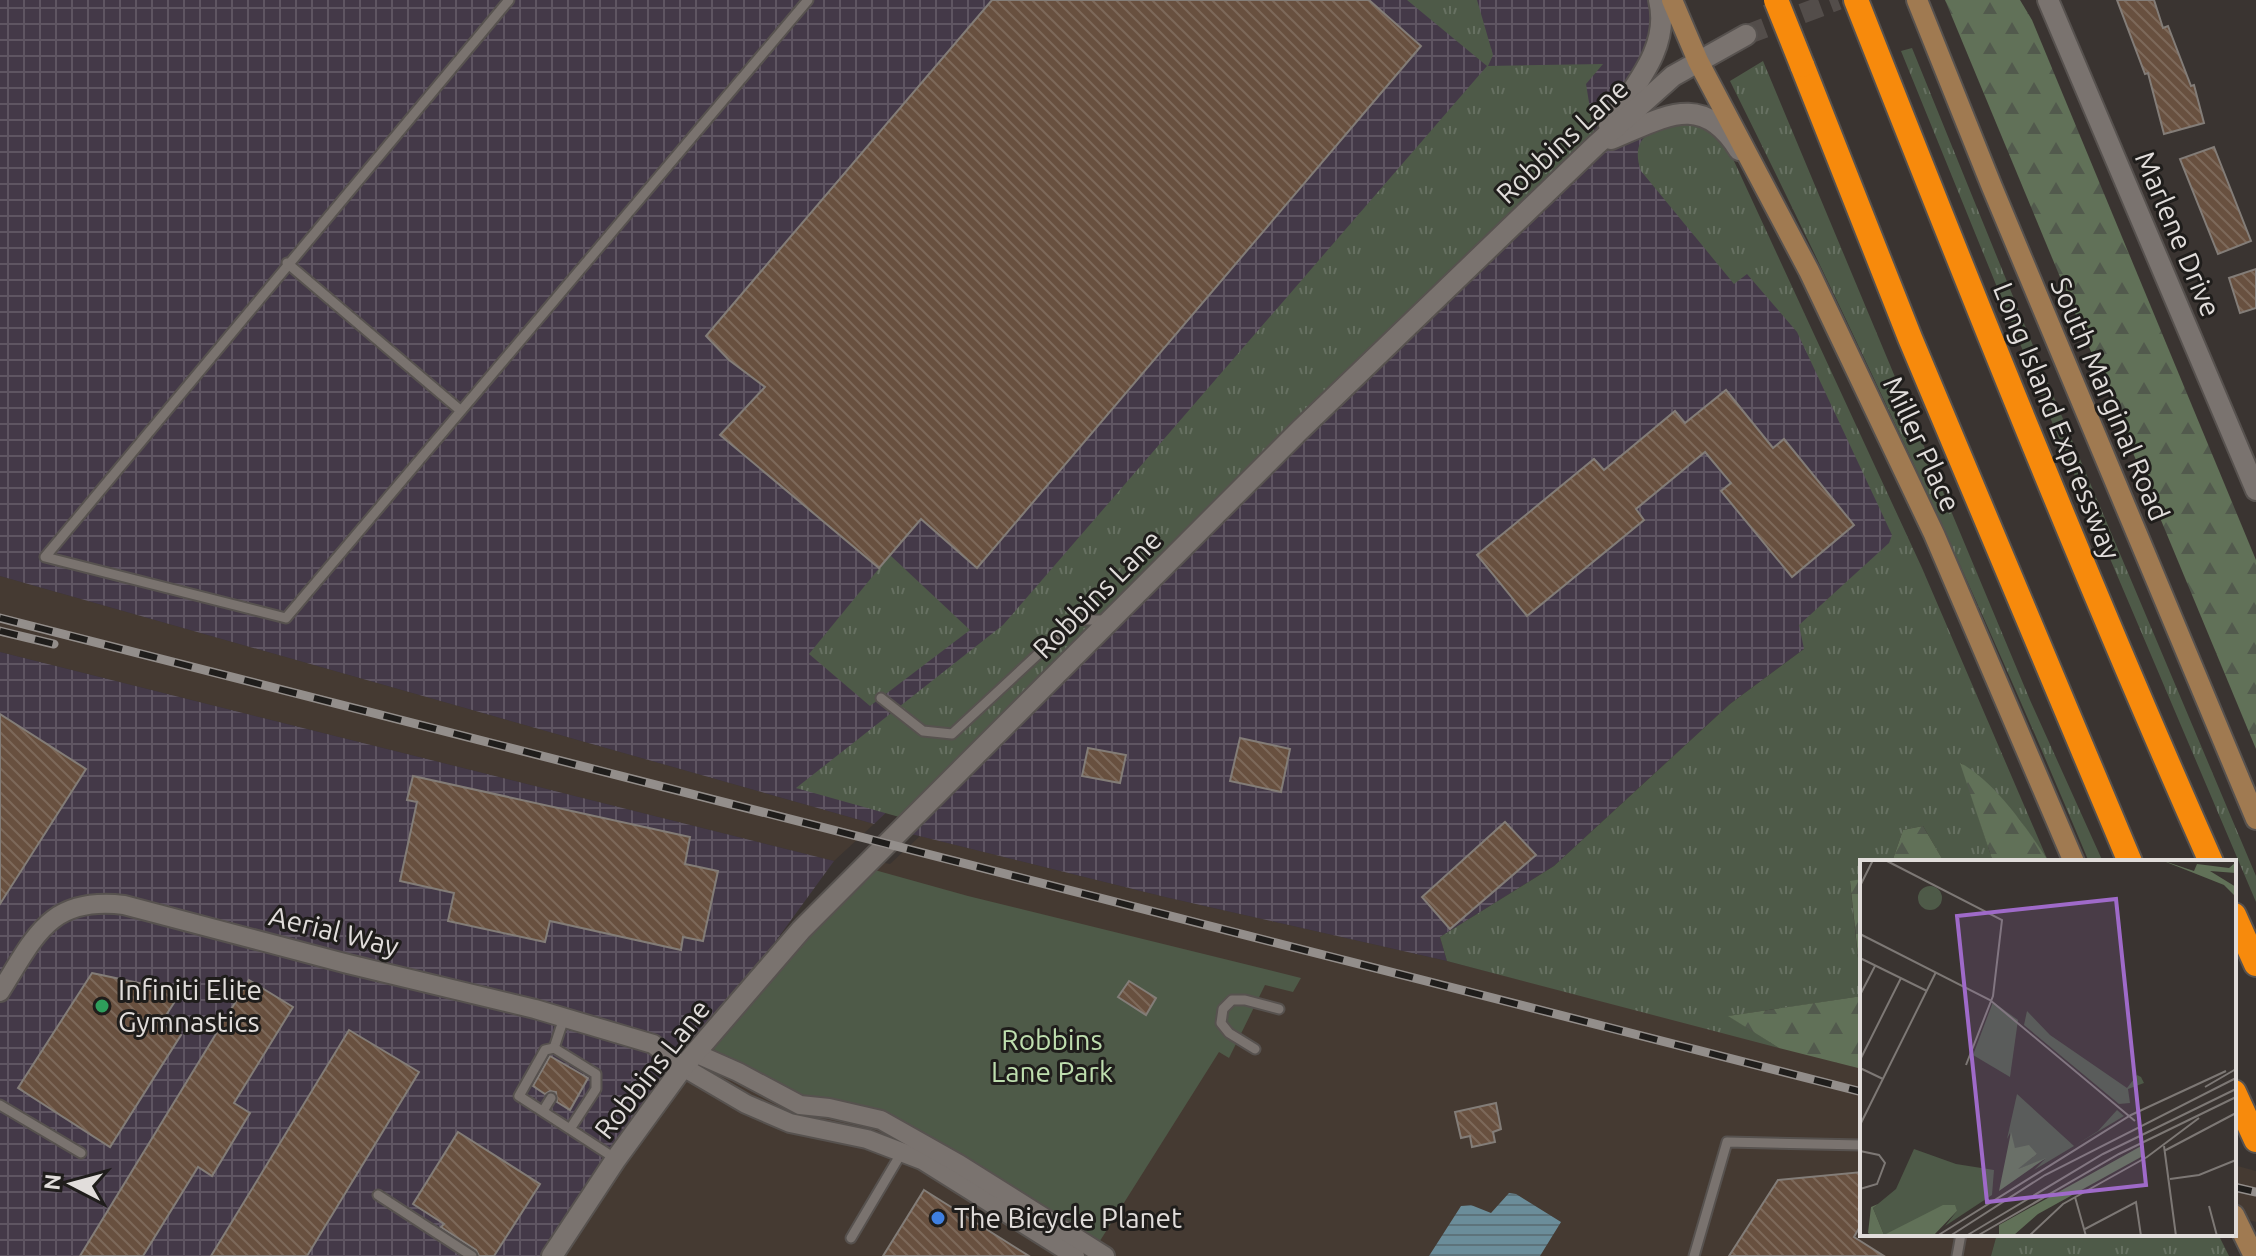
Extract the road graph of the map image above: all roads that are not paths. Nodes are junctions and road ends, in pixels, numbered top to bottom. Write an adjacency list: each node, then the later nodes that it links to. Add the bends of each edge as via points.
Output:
1 (509, 0): 13 (lane)
2 (808, 0): 14 (lane)
3 (1659, 0): 11 (street, via 1663,20 1656,52)
4 (1672, 0): 10 (main road, Miller Place)
5 (1776, 0): 20 (highway, bridge, via 1910,338)
6 (1856, 0): 21 (highway, Long Island Expressway, via 1978,310)
7 (1917, 0): 18 (main road, South Marginal Road)
8 (2048, 0): 15 (street, Marlene Drive)
9 (1746, 35): 10 (street, Robbins Lane)
10 (1698, 61): 11 (street, Robbins Lane, via 1673,76); 12 (main road, Miller Place)
11 (1596, 145): 12 (street, via 1693,112 1710,118 1734,141); 16 (street, Robbins Lane)
12 (1775, 206): 19 (main road, Miller Place, via 1934,534)
13 (287, 263): 14 (lane); 14 (lane, via 45,557 286,618)
14 (460, 410)
15 (2256, 490)
16 (1110, 620): 17 (lane, via 1075,620 952,734 923,731); 29 (street, Robbins Lane, via 801,930)
17 (881, 698)
18 (2256, 819)
19 (2073, 860)
20 (2129, 860)
21 (2210, 860)
22 (2236, 919): 23 (highway)
23 (2256, 964)
24 (0, 992): 26 (street, Aerial Way, via 49,921 72,907 96,902)
25 (1279, 1009): 28 (lane, via 1245,1000 1232,1000 1223,1009 1221,1023)
26 (564, 1018): 27 (lane); 29 (street, Aerial Way)
27 (554, 1048): 33 (lane, via 545,1050 519,1096); 34 (lane, via 596,1074 596,1089)
28 (1255, 1049)
29 (689, 1060): 37 (street, via 746,1104 790,1123); 39 (street, Robbins Lane); 48 (street, via 738,1072 800,1105 881,1120)
30 (2236, 1096): 35 (highway)
31 (551, 1098): 33 (lane)
32 (0, 1105): 38 (lane)
33 (543, 1111): 34 (lane)
34 (570, 1129): 39 (lane)
35 (2256, 1140)
36 (1860, 1145): 49 (lane, via 1727,1142)
37 (902, 1152): 43 (lane); 47 (street)
38 (81, 1153)
39 (616, 1159): 46 (street, Robbins Lane)
40 (378, 1195): 45 (lane)
41 (2236, 1219): 44 (main road)
42 (1961, 1236): 50 (lane)
43 (851, 1238)
44 (2251, 1251)
45 (472, 1256)
46 (552, 1256)
47 (1075, 1256)
48 (1105, 1256)
49 (1694, 1256)
50 (1957, 1256)

